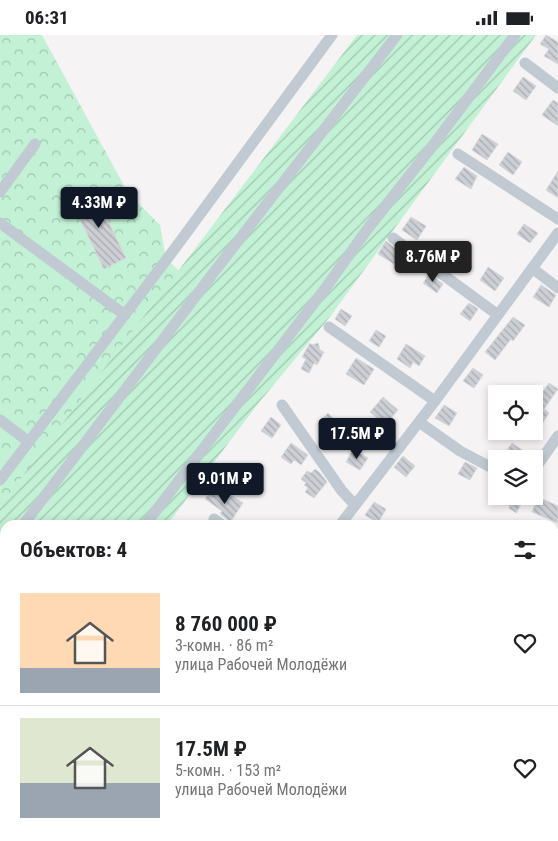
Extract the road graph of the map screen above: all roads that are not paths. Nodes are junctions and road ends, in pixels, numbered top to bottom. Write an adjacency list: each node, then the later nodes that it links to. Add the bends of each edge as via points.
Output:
1 (332, 35): 15 (street)
2 (396, 35): 28 (street)
3 (514, 35): 29 (street)
4 (525, 63): 5 (street)
5 (558, 88)
6 (35, 144): 8 (street)
7 (458, 154): 9 (street)
8 (0, 192)
9 (558, 219)
10 (0, 223): 15 (street)
11 (558, 233): 13 (street)
12 (393, 238): 16 (street)
13 (532, 269): 14 (street); 16 (street)
14 (558, 288)
15 (124, 315): 23 (street)
16 (498, 315): 18 (street)
17 (329, 327): 18 (street)
18 (435, 401): 21 (street)
19 (282, 405): 27 (street, via 342,491)
20 (0, 420): 23 (street)
21 (419, 422): 25 (street, via 460,451); 27 (street)
22 (558, 436): 24 (street)
23 (29, 441): 26 (street)
24 (543, 457)
25 (488, 466)
26 (0, 480)
27 (356, 505): 30 (street)
28 (27, 520)
29 (149, 520)
30 (348, 520)

